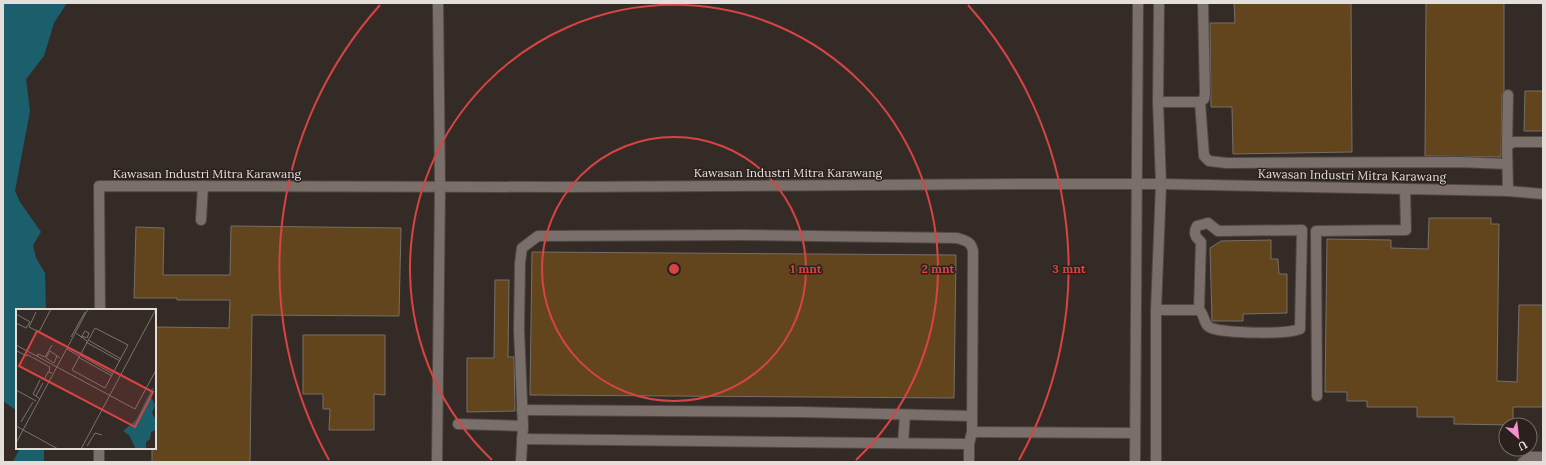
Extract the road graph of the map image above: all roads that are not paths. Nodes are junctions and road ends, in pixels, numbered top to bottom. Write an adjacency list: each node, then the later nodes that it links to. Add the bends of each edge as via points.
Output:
1 (438, 3): 14 (street)
2 (1138, 3): 11 (street)
3 (1159, 3): 6 (street)
4 (1203, 3): 7 (street, via 1205,94)
5 (1508, 95): 9 (street)
6 (1158, 102): 7 (street); 12 (street)
7 (1200, 102): 10 (street, via 1206,160)
8 (1543, 142): 9 (street, via 1513,142)
9 (1507, 146): 10 (street)
10 (1507, 164): 16 (street)
11 (1136, 184): 12 (street, Kawasan Industri Mitra Karawang); 14 (street, Kawasan Industri Mitra Karawang); 29 (street)
12 (1161, 184): 15 (street, Kawasan Industri Mitra Karawang); 20 (street)
13 (203, 186): 14 (street, Kawasan Industri Mitra Karawang); 18 (street); 19 (street, Kawasan Industri Mitra Karawang, via 99,186)
14 (440, 186): 36 (street)
15 (1405, 189): 16 (street, Kawasan Industri Mitra Karawang); 22 (street, via 1406,230 1316,231)
16 (1508, 191): 17 (street, Kawasan Industri Mitra Karawang)
17 (1543, 194)
18 (201, 220)
19 (100, 309)
20 (1156, 310): 21 (street); 40 (street)
21 (1199, 310): 21 (street, via 1201,242 1195,235 1194,230 1197,226 1208,223 1218,231 1302,230 1300,329 1282,333 1210,328)
22 (1317, 396)
23 (522, 410): 24 (street); 25 (street, via 519,330 522,248 538,236 743,235 958,238 968,241 973,251); 27 (street)
24 (905, 415): 25 (street); 31 (street)
25 (971, 416): 28 (street)
26 (458, 424): 27 (street)
27 (523, 426): 30 (street)
28 (972, 432): 29 (street); 32 (street)
29 (1135, 433): 39 (street)
30 (522, 439): 31 (street); 37 (street)
31 (903, 443): 32 (street)
32 (969, 444): 38 (street)
33 (99, 449): 35 (street)
34 (1543, 457): 41 (street, via 1530,457)
35 (99, 462)
36 (438, 462)
37 (521, 462)
38 (969, 462)
39 (1135, 462)
40 (1156, 462)
41 (1523, 462)

